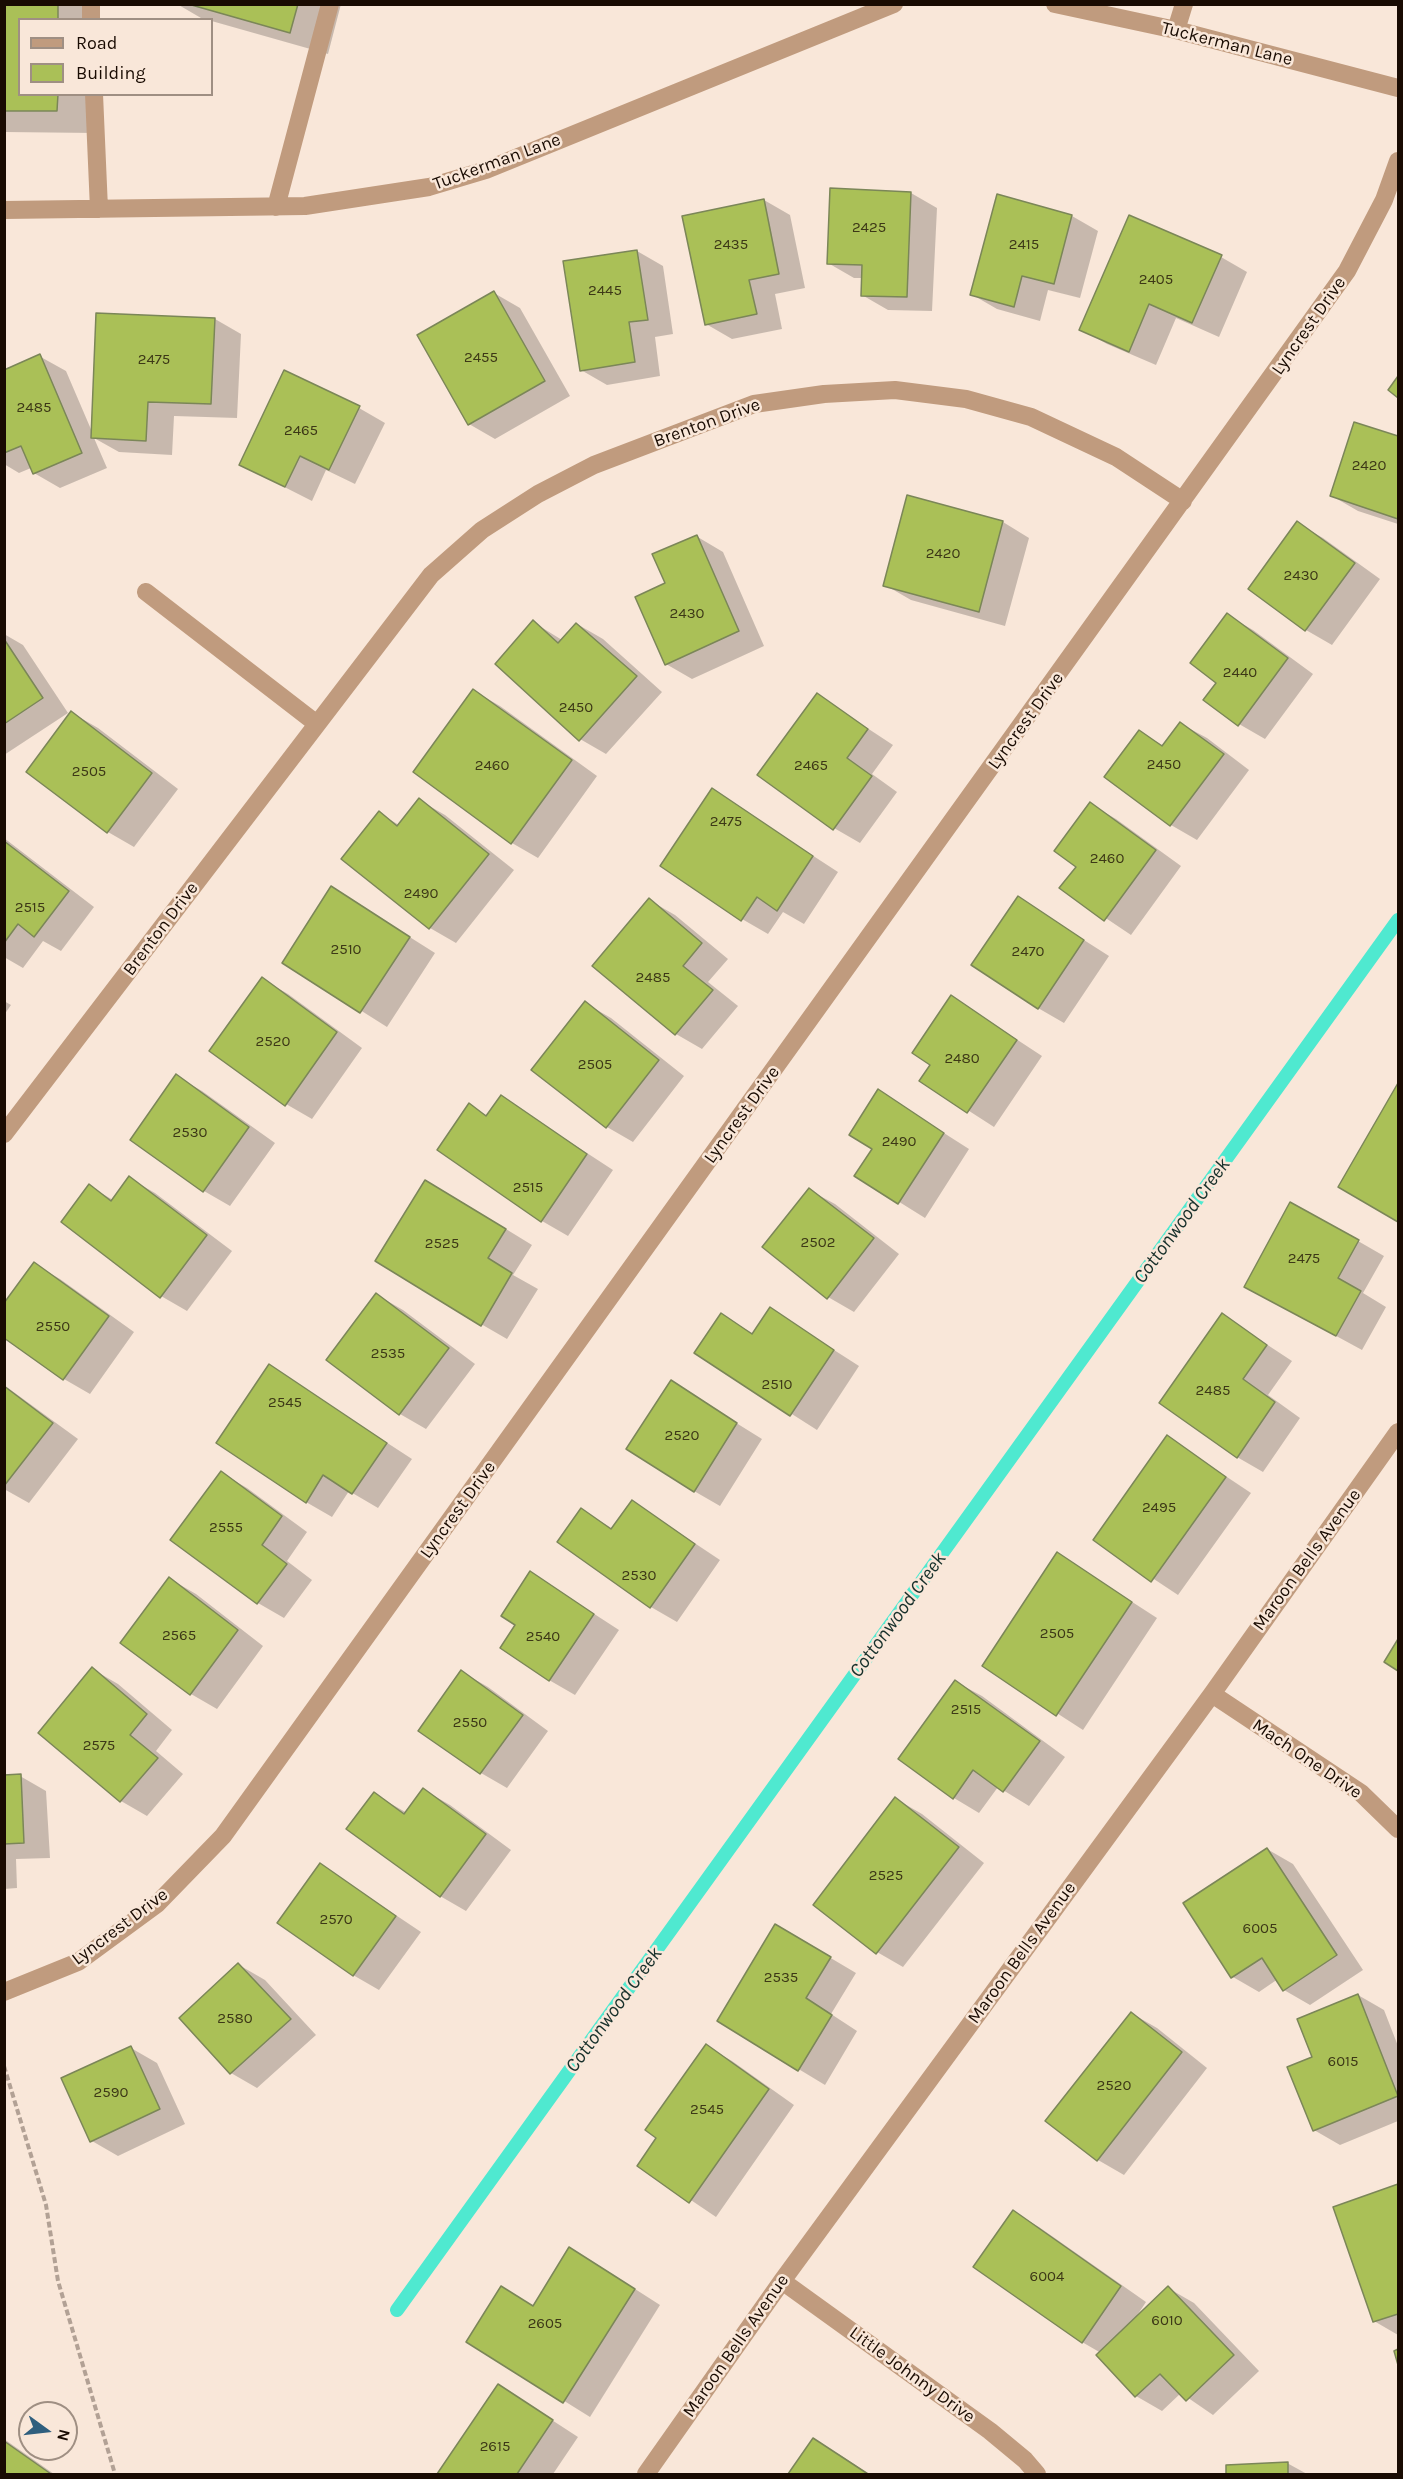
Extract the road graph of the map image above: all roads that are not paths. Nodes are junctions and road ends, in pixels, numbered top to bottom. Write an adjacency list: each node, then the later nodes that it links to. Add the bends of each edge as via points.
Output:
1 (330, 4): 9 (street)
2 (894, 4): 9 (street, Tuckerman Lane, via 486,170 429,187 371,198)
3 (1055, 4): 5 (street, Tuckerman Lane)
4 (1184, 4): 5 (street)
5 (1176, 30): 6 (street, Tuckerman Lane)
6 (1398, 88)
7 (94, 96): 10 (street)
8 (1398, 161): 12 (street, Lyncrest Drive, via 1379,211 1347,271)
9 (276, 207): 10 (street, Tuckerman Lane)
10 (99, 209): 11 (street, Tuckerman Lane)
11 (4, 210)
12 (1183, 501): 14 (street, Brenton Drive, via 1116,457 1031,417 966,399 896,390 824,394 754,404 594,465 538,494 482,531 431,575); 19 (street, Lyncrest Drive, via 223,1836 158,1904 78,1962)
13 (146, 592): 14 (street)
14 (317, 724): 15 (street, Brenton Drive)
15 (4, 1134)
16 (1398, 1432): 17 (street, Maroon Bells Avenue)
17 (1212, 1694): 18 (street, Mach One Drive, via 1360,1793); 20 (street, Maroon Bells Avenue)
18 (1398, 1829)
19 (4, 1992)
20 (782, 2281): 21 (street, Maroon Bells Avenue); 22 (street, Little Johnny Drive, via 990,2432)
21 (646, 2475)
22 (1037, 2475)

